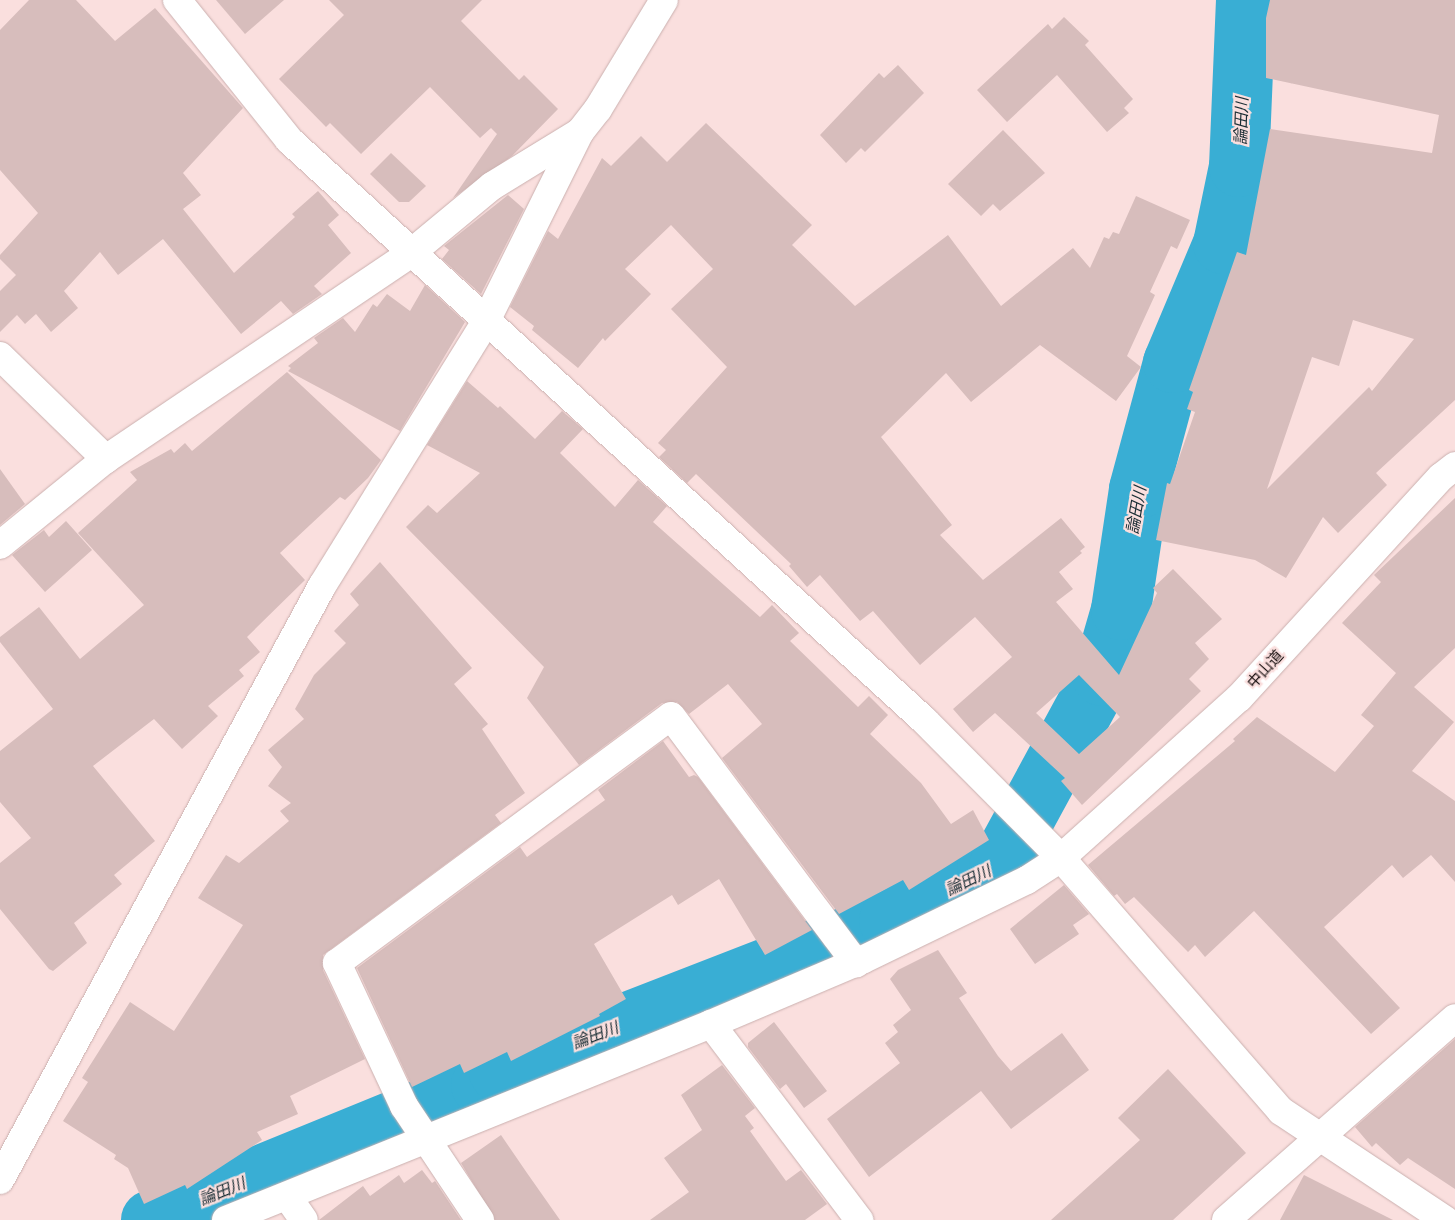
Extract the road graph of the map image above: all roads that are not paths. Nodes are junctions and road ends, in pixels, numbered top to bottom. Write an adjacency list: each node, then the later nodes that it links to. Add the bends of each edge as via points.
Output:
1 (178, 0): 4 (street, via 289,140)
2 (664, 0): 3 (street, via 598,109)
3 (580, 132): 4 (street, via 492,186); 5 (street)
4 (411, 253): 5 (street); 7 (street)
5 (486, 321): 10 (street, via 925,721); 16 (street, via 322,586)
6 (0, 356): 7 (street)
7 (106, 459): 9 (street)
8 (1455, 466): 10 (street, 中山道, via 1441,477 1239,698)
9 (0, 545)
10 (1061, 858): 11 (street, 中山道, via 1028,880); 15 (street, via 1281,1111)
11 (844, 947): 13 (street, 中山道); 14 (street, via 670,716 337,964)
12 (1455, 1018): 15 (street)
13 (712, 1024): 14 (street, 中山道); 21 (street)
14 (415, 1125): 17 (street, 中山道); 20 (street)
15 (1317, 1138): 22 (street); 23 (street)
16 (0, 1180)
17 (286, 1196): 18 (street, 中山道); 19 (street)
18 (226, 1220)
19 (304, 1220)
20 (480, 1220)
21 (859, 1220)
22 (1226, 1220)
23 (1445, 1220)

